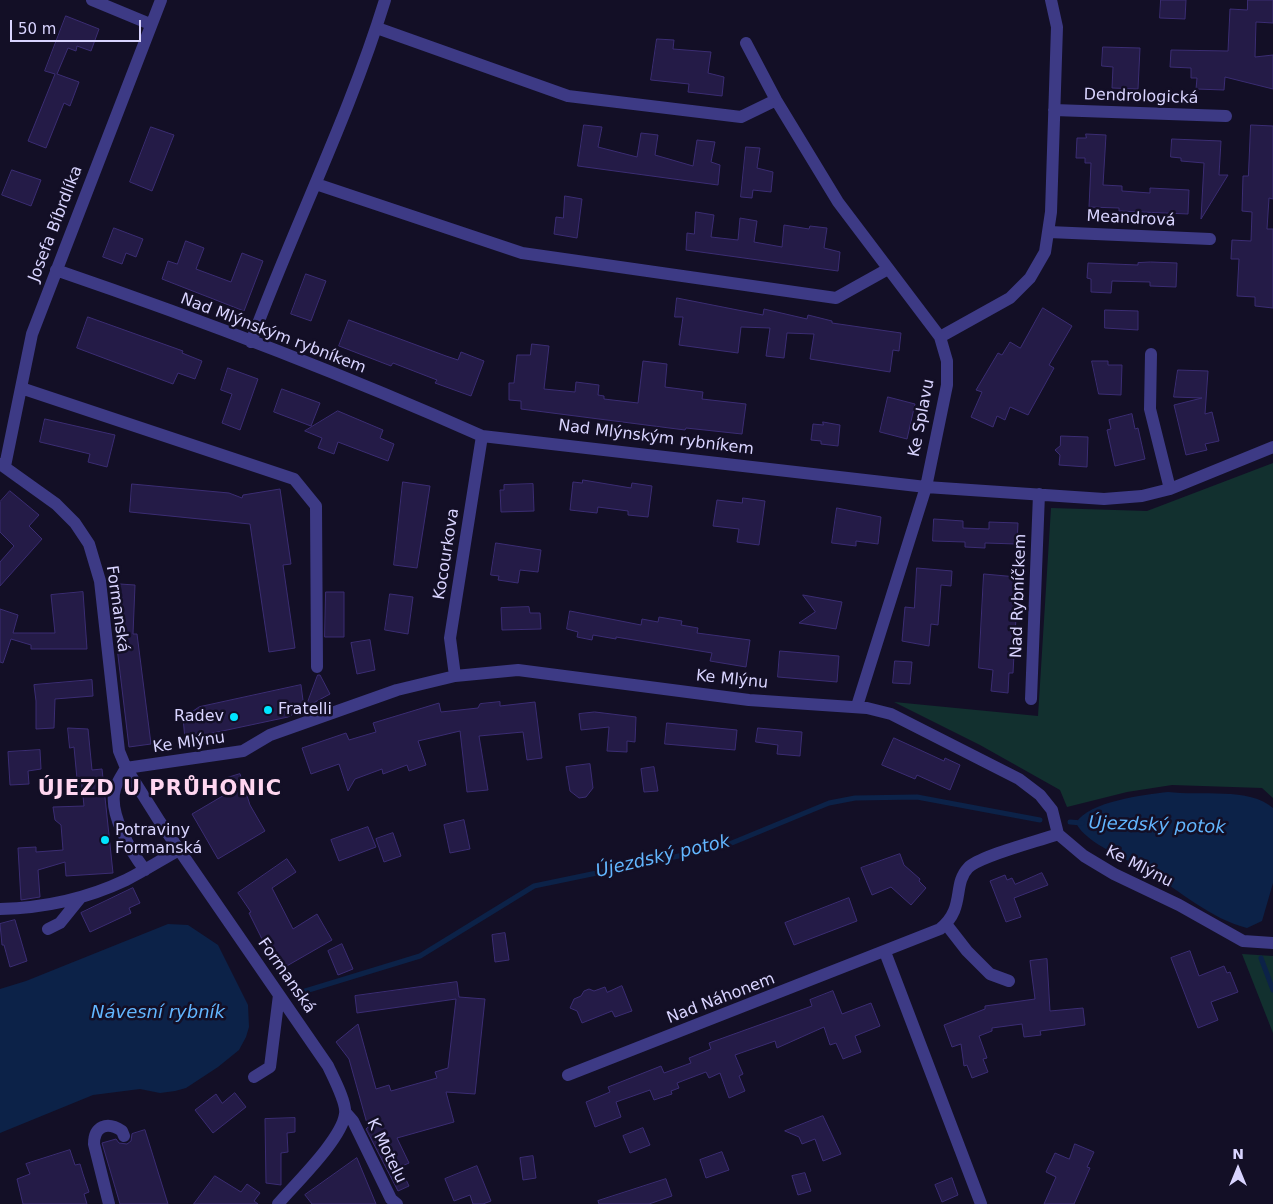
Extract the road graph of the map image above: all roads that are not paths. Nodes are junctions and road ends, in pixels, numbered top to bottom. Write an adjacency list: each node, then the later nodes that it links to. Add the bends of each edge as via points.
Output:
1 (92, 0): 5 (street)
2 (161, 0): 5 (street, Josefa Bíbrdlíka)
3 (385, 0): 6 (street)
4 (1051, 0): 9 (street, via 1057,27)
5 (150, 24): 15 (street, Josefa Bíbrdlíka)
6 (377, 28): 8 (street, via 568,96 741,117); 11 (street)
7 (746, 43): 8 (street)
8 (776, 100): 14 (street, via 838,202)
9 (1054, 110): 10 (street, Dendrologická); 12 (street)
10 (1226, 116)
11 (316, 184): 14 (street, via 522,253 836,298); 17 (street)
12 (1049, 232): 13 (street, Meandrová); 16 (street, via 1045,252 1030,278 1010,298)
13 (1210, 239)
14 (888, 269): 16 (street)
15 (56, 270): 17 (street, Nad Mlýnským rybníkem); 19 (street, Josefa Bíbrdlíka, via 32,334)
16 (940, 337): 23 (street, Ke Splavu, via 947,361 947,385)
17 (251, 342): 20 (street, Nad Mlýnským rybníkem)
18 (1151, 354): 24 (street, via 1150,409)
19 (21, 388): 22 (street, Josefa Bíbrdlíka); 26 (street, via 294,479 316,506)
20 (482, 436): 23 (street, Nad Mlýnským rybníkem); 27 (street, Kocourkova, via 450,638)
21 (1273, 447): 24 (street, Nad Mlýnským rybníkem)
22 (2, 465): 30 (street, Formanská, via 56,504 75,523 89,544 100,581 119,752)
23 (926, 486): 25 (street, Nad Mlýnským rybníkem); 29 (street, Ke Splavu)
24 (1170, 490): 25 (street, Nad Mlýnským rybníkem, via 1104,499)
25 (1039, 494): 28 (street, Nad Rybníčkem)
26 (317, 667)
27 (454, 676): 29 (street, Ke Mlýnu, via 518,670 749,700); 30 (street, Ke Mlýnu, via 379,696 270,735 243,751)
28 (1031, 699)
29 (857, 706): 31 (street, Ke Mlýnu, via 891,714 1019,779 1040,795 1052,810)
30 (126, 768): 32 (street, Formanská); 33 (street, via 115,790 114,806 127,846)
31 (1058, 834): 36 (street, via 980,859 968,868 961,880 958,904); 38 (street, Ke Mlýnu, via 1084,856 1114,874 1243,941)
32 (179, 850): 33 (street); 41 (street, Formanská)
33 (145, 870): 34 (street)
34 (81, 897): 35 (street, via 51,906); 37 (street, via 60,924)
35 (0, 910)
36 (946, 924): 39 (street, Nad Náhonem); 40 (street, via 967,952 990,974)
37 (48, 929)
38 (1273, 943)
39 (885, 952): 42 (street, Nad Náhonem); 49 (street)
40 (1009, 981)
41 (279, 994): 43 (street, via 270,1067); 44 (street, Formanská, via 328,1066)
42 (568, 1076)
43 (254, 1077)
44 (346, 1113): 47 (street, via 336,1134); 48 (street, K Motelu)
45 (124, 1136): 46 (street, via 122,1131 109,1125 99,1127 94,1135)
46 (109, 1204)
47 (278, 1204)
48 (396, 1204)
49 (981, 1204)

